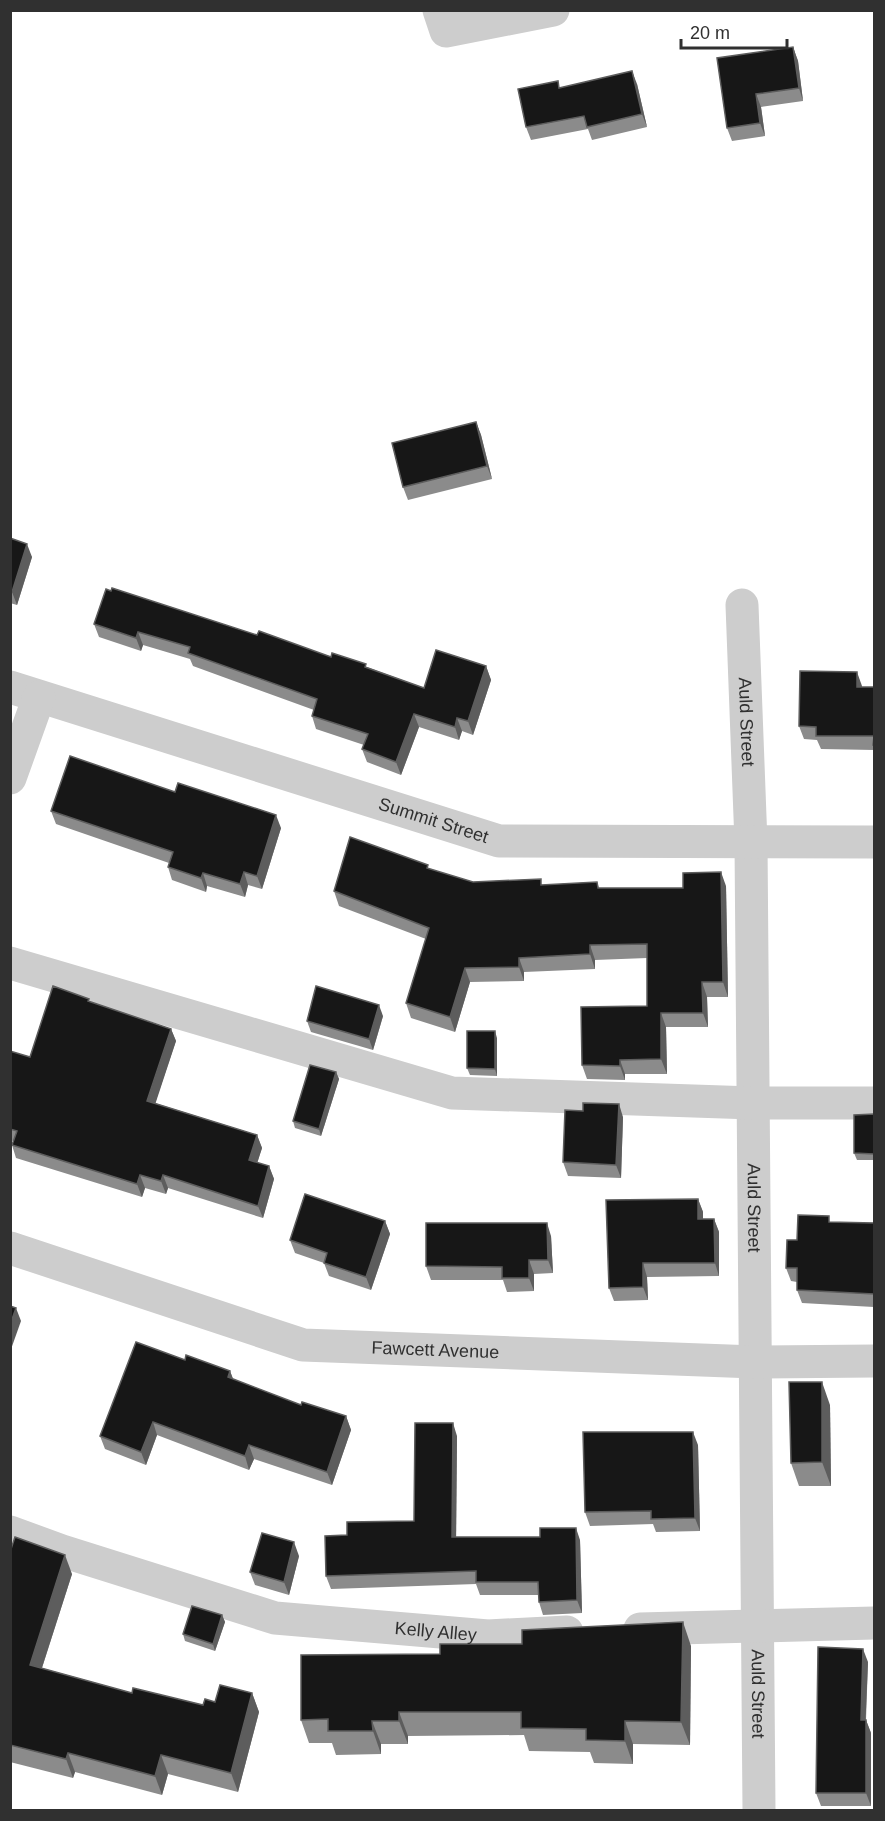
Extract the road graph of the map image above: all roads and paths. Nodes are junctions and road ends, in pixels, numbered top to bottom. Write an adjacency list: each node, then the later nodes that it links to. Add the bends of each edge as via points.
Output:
1 (553, 10): 2 (street)
2 (442, 21)
3 (742, 604): 7 (street, Auld Street)
4 (25, 692): 5 (street); 7 (street, Summit Street, via 499,841)
5 (10, 778)
6 (874, 842): 7 (street, Summit Street)
7 (751, 843): 10 (street, Auld Street)
8 (10, 963): 10 (street, via 452,1093)
9 (874, 1102): 10 (street)
10 (753, 1103): 13 (street, Auld Street)
11 (10, 1248): 13 (street, Fawcett Avenue, via 303,1345)
12 (874, 1361): 13 (street, Fawcett Avenue)
13 (754, 1362): 16 (street, Auld Street)
14 (10, 1532): 16 (street, Kelly Alley, via 275,1618 488,1636)
15 (874, 1623): 16 (street, Kelly Alley)
16 (757, 1624): 17 (street, Auld Street)
17 (759, 1810)

